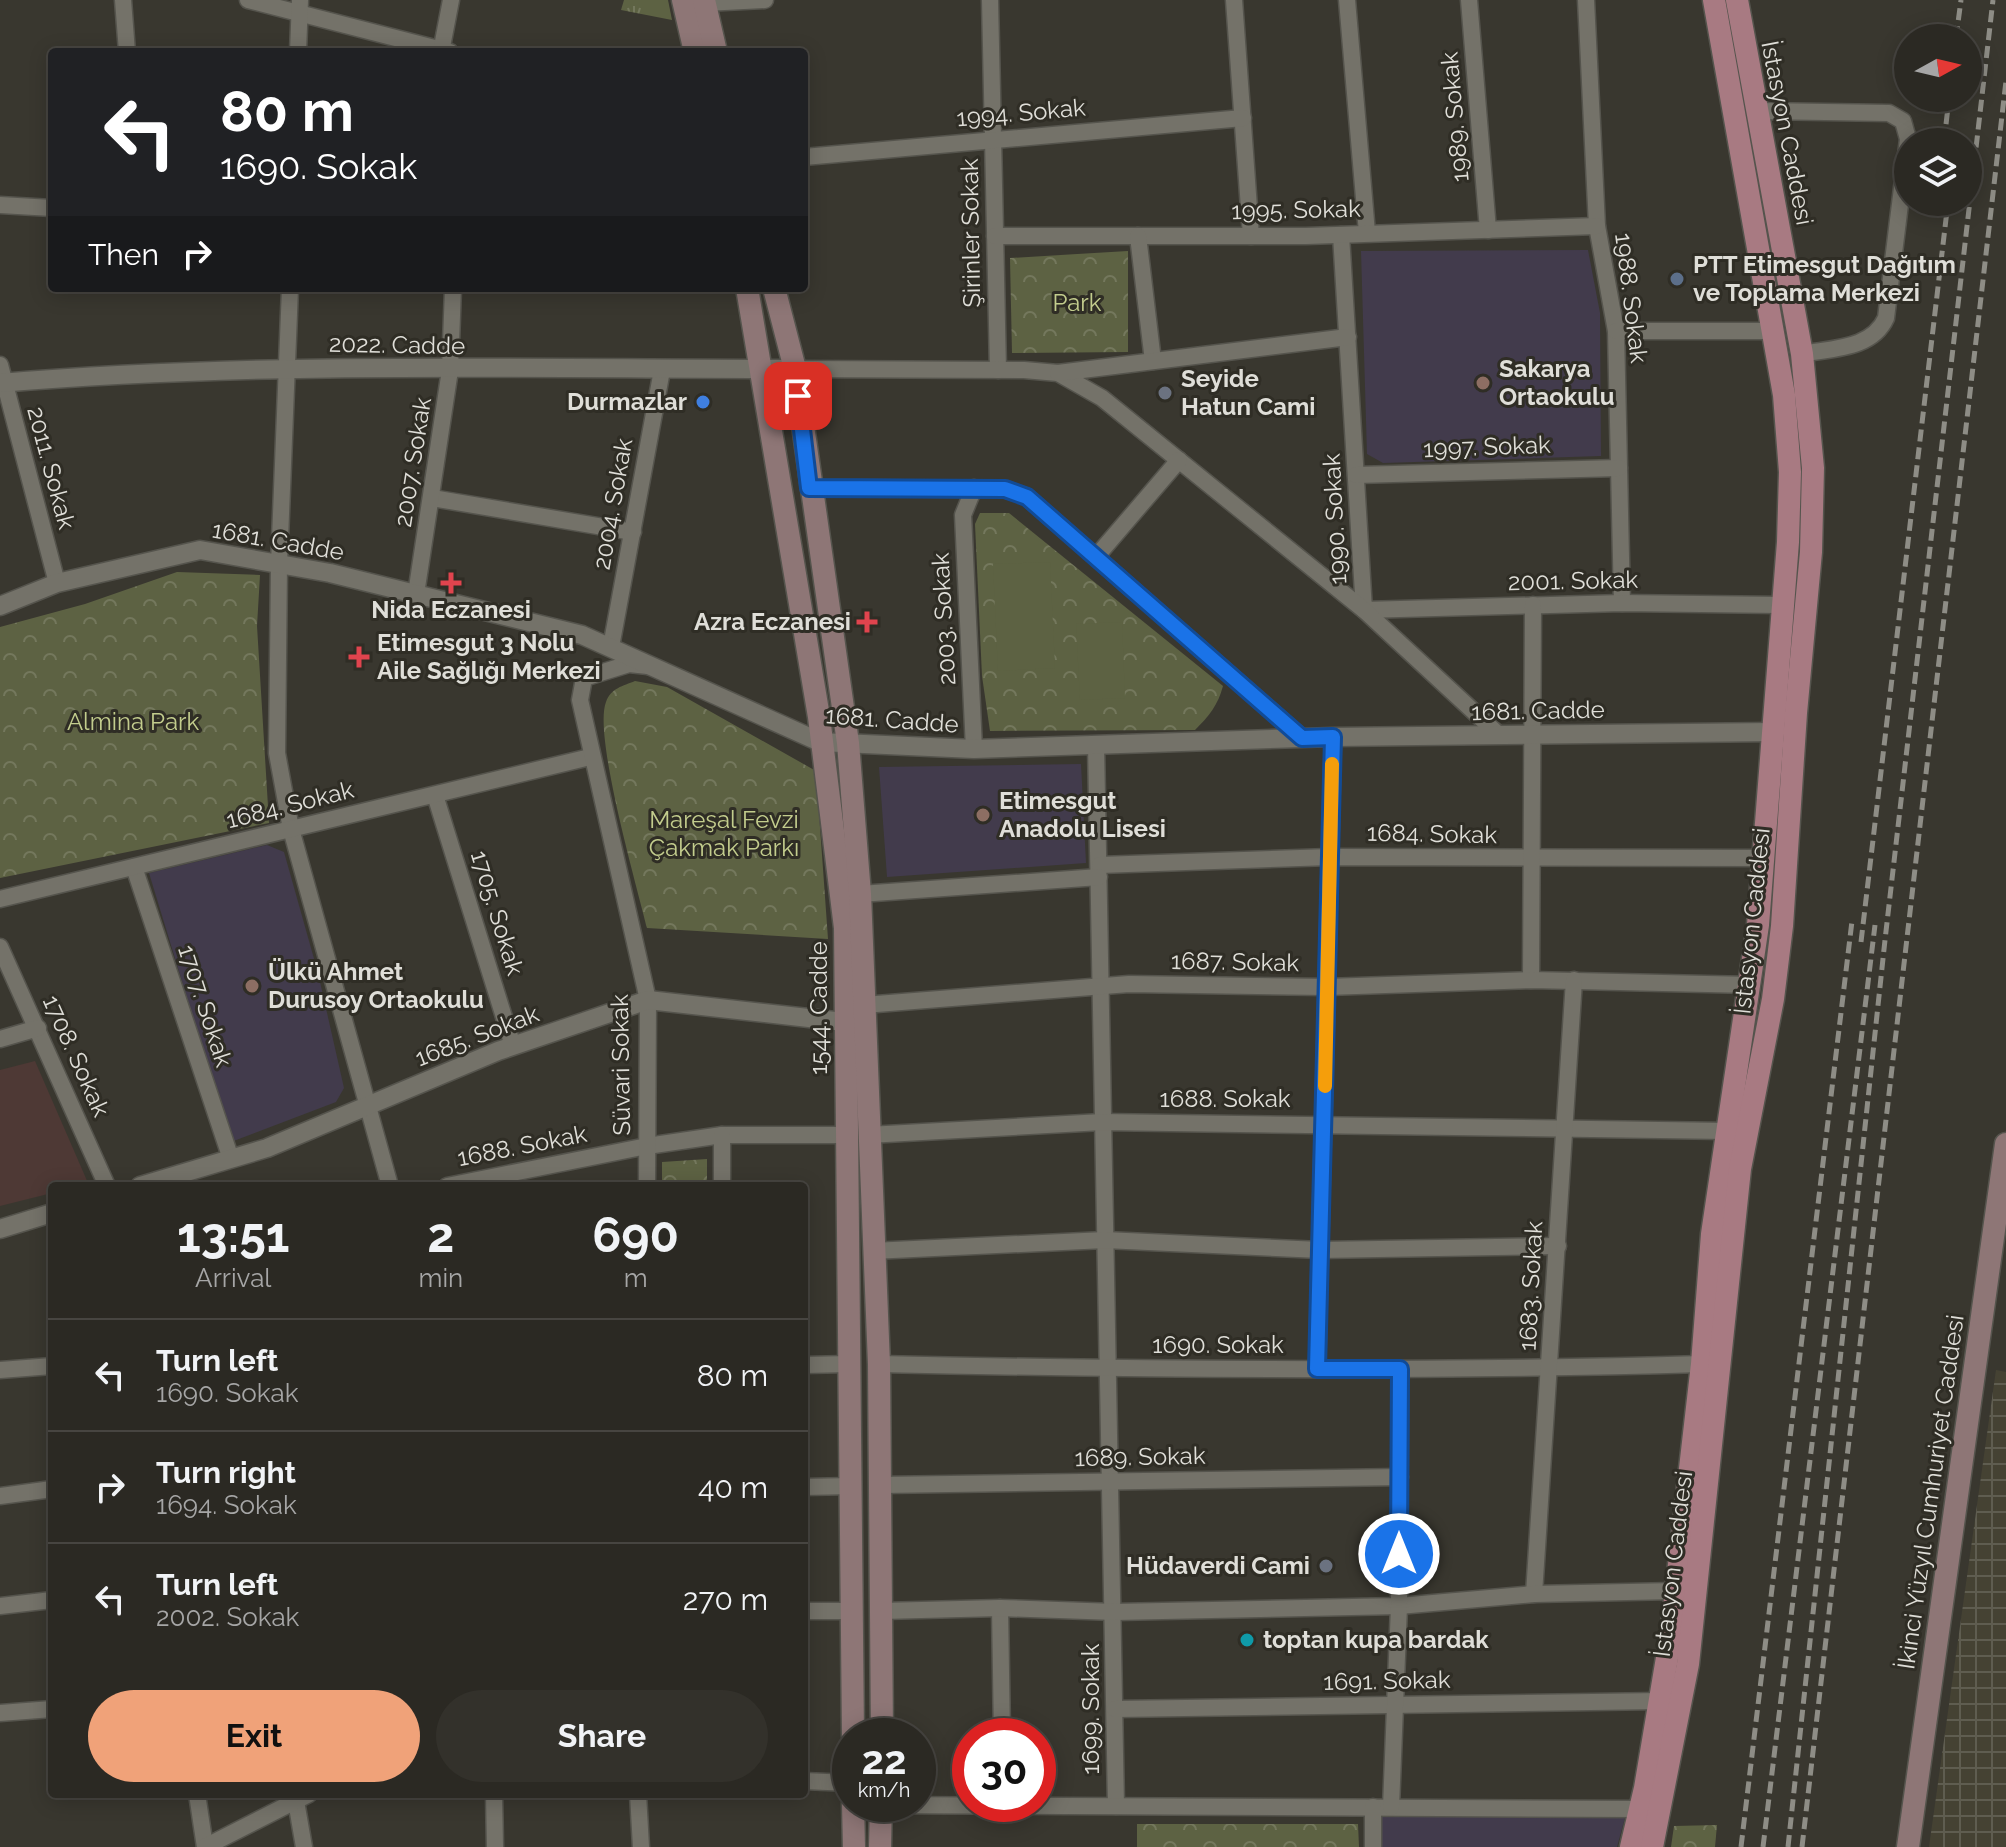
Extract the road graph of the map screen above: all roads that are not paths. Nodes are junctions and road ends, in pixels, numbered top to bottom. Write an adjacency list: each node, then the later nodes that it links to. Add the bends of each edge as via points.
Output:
1 (123, 0): 14 (street)
2 (248, 0): 13 (street)
3 (451, 0): 17 (street)
4 (765, 0): 12 (street)
5 (990, 0): 22 (street, Şirinler Sokak)
6 (1234, 0): 21 (street)
7 (1347, 0): 28 (street)
8 (1469, 0): 27 (street, 1989. Sokak)
9 (1586, 0): 26 (street, 1988. Sokak)
10 (1714, 0): 38 (main road, İstasyon Caddesi)
11 (1737, 0): 20 (main road, İstasyon Caddesi)
12 (698, 1): 18 (main road); 19 (main road)
13 (299, 8): 15 (street); 16 (street)
14 (127, 48)
15 (298, 48)
16 (434, 48)
17 (444, 48)
18 (695, 48)
19 (715, 48)
20 (1756, 111): 40 (main road, İstasyon Caddesi); 40 (street, via 1889,113 1903,121 1908,139 1886,318 1879,333 1866,341)
21 (1243, 118): 22 (street, 1994. Sokak); 32 (street)
22 (993, 140): 23 (street, 1994. Sokak); 30 (street, Şirinler Sokak)
23 (808, 157)
24 (0, 205): 25 (street)
25 (48, 208)
26 (1597, 226): 27 (street, 1995. Sokak); 37 (street, 1988. Sokak)
27 (1488, 230): 28 (street, 1995. Sokak)
28 (1367, 233): 29 (street, 1995. Sokak)
29 (1341, 235): 32 (street, 1995. Sokak); 39 (street, 1990. Sokak)
30 (995, 236): 31 (street, 1995. Sokak); 47 (street, Şirinler Sokak)
31 (1138, 236): 32 (street, 1995. Sokak); 41 (street)
32 (1251, 236)
33 (290, 292): 42 (street)
34 (453, 292): 45 (street, 2007. Sokak)
35 (748, 292): 43 (main road, 1544. Cadde)
36 (775, 292): 44 (main road, 1544. Cadde)
37 (1616, 331): 38 (street); 51 (street, 1988. Sokak)
38 (1773, 331): 63 (main road, İstasyon Caddesi, via 1790,472)
39 (1348, 337): 41 (street); 52 (street, 1990. Sokak)
40 (1802, 354): 179 (main road, İstasyon Caddesi, via 1813,468 1811,552 1782,926 1740,1169 1688,1664)
41 (1153, 361): 48 (street)
42 (288, 368): 45 (street, 2022. Cadde); 49 (street, 2022. Cadde); 58 (street)
43 (762, 369): 44 (street, 2022. Cadde); 46 (street, 2022. Cadde); 73 (main road, 1544. Cadde)
44 (795, 369): 47 (street); 53 (main road, 1544. Cadde)
45 (450, 370): 46 (street, 2022. Cadde); 55 (street, 2007. Sokak)
46 (662, 370): 56 (street, 2004. Sokak)
47 (998, 370): 48 (street)
48 (1058, 373): 50 (street, via 1102,398)
49 (1, 377): 59 (street, 2011. Sokak)
50 (1179, 460): 57 (street); 65 (street)
51 (1619, 468): 52 (street, 1997. Sokak); 61 (street, 1988. Sokak)
52 (1356, 475): 65 (street, 1990. Sokak)
53 (809, 488): 54 (street); 74 (main road, 1544. Cadde)
54 (974, 488): 57 (street, via 1005,489 1027,497); 76 (street, 2003. Sokak, via 963,515)
55 (432, 498): 56 (street); 60 (street, 2007. Sokak)
56 (633, 532): 66 (street, 2004. Sokak)
57 (1096, 557): 72 (street)
58 (279, 564): 59 (street, 1681. Cadde, via 200,550); 60 (street, 1681. Cadde); 79 (street, via 277,753)
59 (57, 583): 64 (street, 1681. Cadde)
60 (416, 594): 66 (street, 1681. Cadde)
61 (1622, 603): 62 (street, 2001. Sokak); 63 (street, 2001. Sokak)
62 (1533, 605): 65 (street, 2001. Sokak); 70 (street)
63 (1783, 605): 68 (main road, İstasyon Caddesi)
64 (0, 606)
65 (1364, 610): 69 (street)
66 (611, 647): 67 (street, 1681. Cadde)
67 (650, 666): 73 (street, 1681. Cadde); 77 (street, Süvari Sokak, via 629,664 584,678 580,700)
68 (1773, 732): 70 (street, 1681. Cadde); 81 (main road, İstasyon Caddesi)
69 (1499, 735): 70 (street, 1681. Cadde); 71 (street, 1681. Cadde)
70 (1532, 735): 82 (street)
71 (1333, 737): 72 (street, 1681. Cadde); 80 (street)
72 (1302, 738): 75 (street, 1681. Cadde)
73 (820, 742): 74 (street, 1681. Cadde); 95 (main road, 1544. Cadde, via 845,928)
74 (848, 743): 76 (street, 1681. Cadde); 85 (main road, 1544. Cadde)
75 (1096, 745): 76 (street, 1681. Cadde); 84 (street, 1699. Sokak)
76 (974, 749)
77 (590, 757): 78 (street, 1684. Sokak); 93 (street, Süvari Sokak)
78 (435, 795): 79 (street, 1684. Sokak); 98 (street, 1705. Sokak)
79 (291, 829): 83 (street, 1684. Sokak); 99 (street)
80 (1330, 857): 82 (street, 1684. Sokak); 84 (street, 1684. Sokak); 92 (street)
81 (1764, 858): 82 (street, 1684. Sokak); 90 (main road, İstasyon Caddesi)
82 (1533, 859): 88 (street)
83 (134, 867): 86 (street, 1684. Sokak); 109 (street, 1707. Sokak)
84 (1099, 871): 85 (street, 1684. Sokak); 91 (street, 1699. Sokak)
85 (860, 894): 94 (main road, 1544. Cadde)
86 (0, 899)
87 (0, 947): 96 (street, 1708. Sokak)
88 (1531, 980): 89 (street, 1687. Sokak); 92 (street, 1687. Sokak)
89 (1574, 980): 90 (street, 1687. Sokak); 102 (street, 1683. Sokak)
90 (1751, 985): 103 (main road, İstasyon Caddesi)
91 (1102, 986): 92 (street, 1687. Sokak); 94 (street, 1687. Sokak); 100 (street, 1699. Sokak)
92 (1327, 987): 101 (street)
93 (648, 1000): 95 (street, 1685. Sokak); 98 (street, 1685. Sokak); 108 (street, Süvari Sokak)
94 (864, 1005): 106 (main road, 1544. Cadde)
95 (844, 1022): 105 (main road, 1544. Cadde)
96 (38, 1028): 97 (street); 110 (street, 1708. Sokak)
97 (0, 1039)
98 (513, 1046): 99 (street, 1685. Sokak)
99 (368, 1106): 109 (street, 1685. Sokak); 112 (street)
100 (1102, 1122): 101 (street, 1688. Sokak); 106 (street, 1688. Sokak); 118 (street, 1699. Sokak)
101 (1323, 1124): 102 (street, 1688. Sokak); 120 (street)
102 (1565, 1128): 103 (street, 1688. Sokak); 119 (street, 1683. Sokak)
103 (1727, 1131): 124 (main road, İstasyon Caddesi)
104 (722, 1135): 105 (street, 1688. Sokak); 108 (street, 1688. Sokak); 115 (street)
105 (845, 1135): 122 (main road, 1544. Cadde)
106 (868, 1135): 121 (main road, 1544. Cadde)
107 (2006, 1144): 180 (main road, İkinci Yüzyıl Cumhuriyet Caddesi)
108 (647, 1146): 113 (street, 1688. Sokak); 114 (street, Süvari Sokak)
109 (231, 1159): 111 (street, 1685. Sokak)
110 (105, 1182)
111 (153, 1182)
112 (389, 1182)
113 (467, 1182)
114 (647, 1182)
115 (722, 1182)
116 (48, 1214): 117 (street)
117 (0, 1229)
118 (1105, 1240): 120 (street); 121 (street); 127 (street, 1699. Sokak)
119 (1558, 1246): 120 (street); 130 (street, 1683. Sokak)
120 (1320, 1250): 128 (street)
121 (872, 1251): 123 (main road, 1544. Cadde)
122 (849, 1364): 125 (street); 135 (main road, 1544. Cadde)
123 (879, 1364): 127 (street, 1690. Sokak); 134 (main road, 1544. Cadde)
124 (1702, 1364): 130 (street, 1690. Sokak); 139 (main road, İstasyon Caddesi)
125 (808, 1365)
126 (48, 1366): 131 (street)
127 (1110, 1369): 128 (street, 1690. Sokak); 133 (street, 1699. Sokak)
128 (1317, 1369): 129 (street, 1690. Sokak)
129 (1400, 1369): 130 (street, 1690. Sokak); 132 (street)
130 (1551, 1369): 140 (street, 1683. Sokak)
131 (0, 1370)
132 (1400, 1477): 133 (street, 1689. Sokak); 143 (street)
133 (1112, 1482): 134 (street, 1689. Sokak); 148 (street, 1699. Sokak)
134 (881, 1485): 147 (main road, 1544. Cadde)
135 (852, 1486): 136 (street); 146 (main road, 1544. Cadde)
136 (808, 1487)
137 (48, 1490): 138 (street)
138 (0, 1496)
139 (1675, 1591): 140 (street); 149 (main road, İstasyon Caddesi)
140 (1534, 1594): 143 (street)
141 (48, 1600): 142 (street)
142 (0, 1606)
143 (1399, 1606): 148 (street); 150 (street)
144 (1000, 1608): 147 (street); 148 (street); 156 (street)
145 (808, 1611): 146 (street)
146 (853, 1611): 154 (main road, 1544. Cadde)
147 (882, 1611): 155 (main road, 1544. Cadde)
148 (1115, 1612): 152 (street, 1699. Sokak)
149 (1660, 1701): 150 (street, 1691. Sokak); 168 (main road, İstasyon Caddesi)
150 (1395, 1705): 152 (street, 1691. Sokak); 167 (street)
151 (48, 1709): 153 (street)
152 (1115, 1709): 165 (street, 1699. Sokak)
153 (0, 1713)
154 (853, 1718)
155 (882, 1718)
156 (1002, 1718)
157 (808, 1781): 158 (street)
158 (832, 1782)
159 (198, 1798): 171 (street)
160 (300, 1798): 171 (street)
161 (302, 1798): 172 (street)
162 (494, 1798): 173 (street)
163 (638, 1798): 174 (street)
164 (1056, 1805): 165 (street)
165 (1116, 1806): 166 (street)
166 (1373, 1807): 167 (street); 177 (street)
167 (1391, 1807): 168 (street)
168 (1640, 1809): 178 (main road, İstasyon Caddesi)
169 (853, 1822): 175 (main road)
170 (881, 1822): 176 (main road)
171 (205, 1847)
172 (304, 1847)
173 (495, 1847)
174 (641, 1847)
175 (854, 1847)
176 (880, 1847)
177 (1373, 1847)
178 (1631, 1847)
179 (1652, 1847)
180 (1908, 1847)

